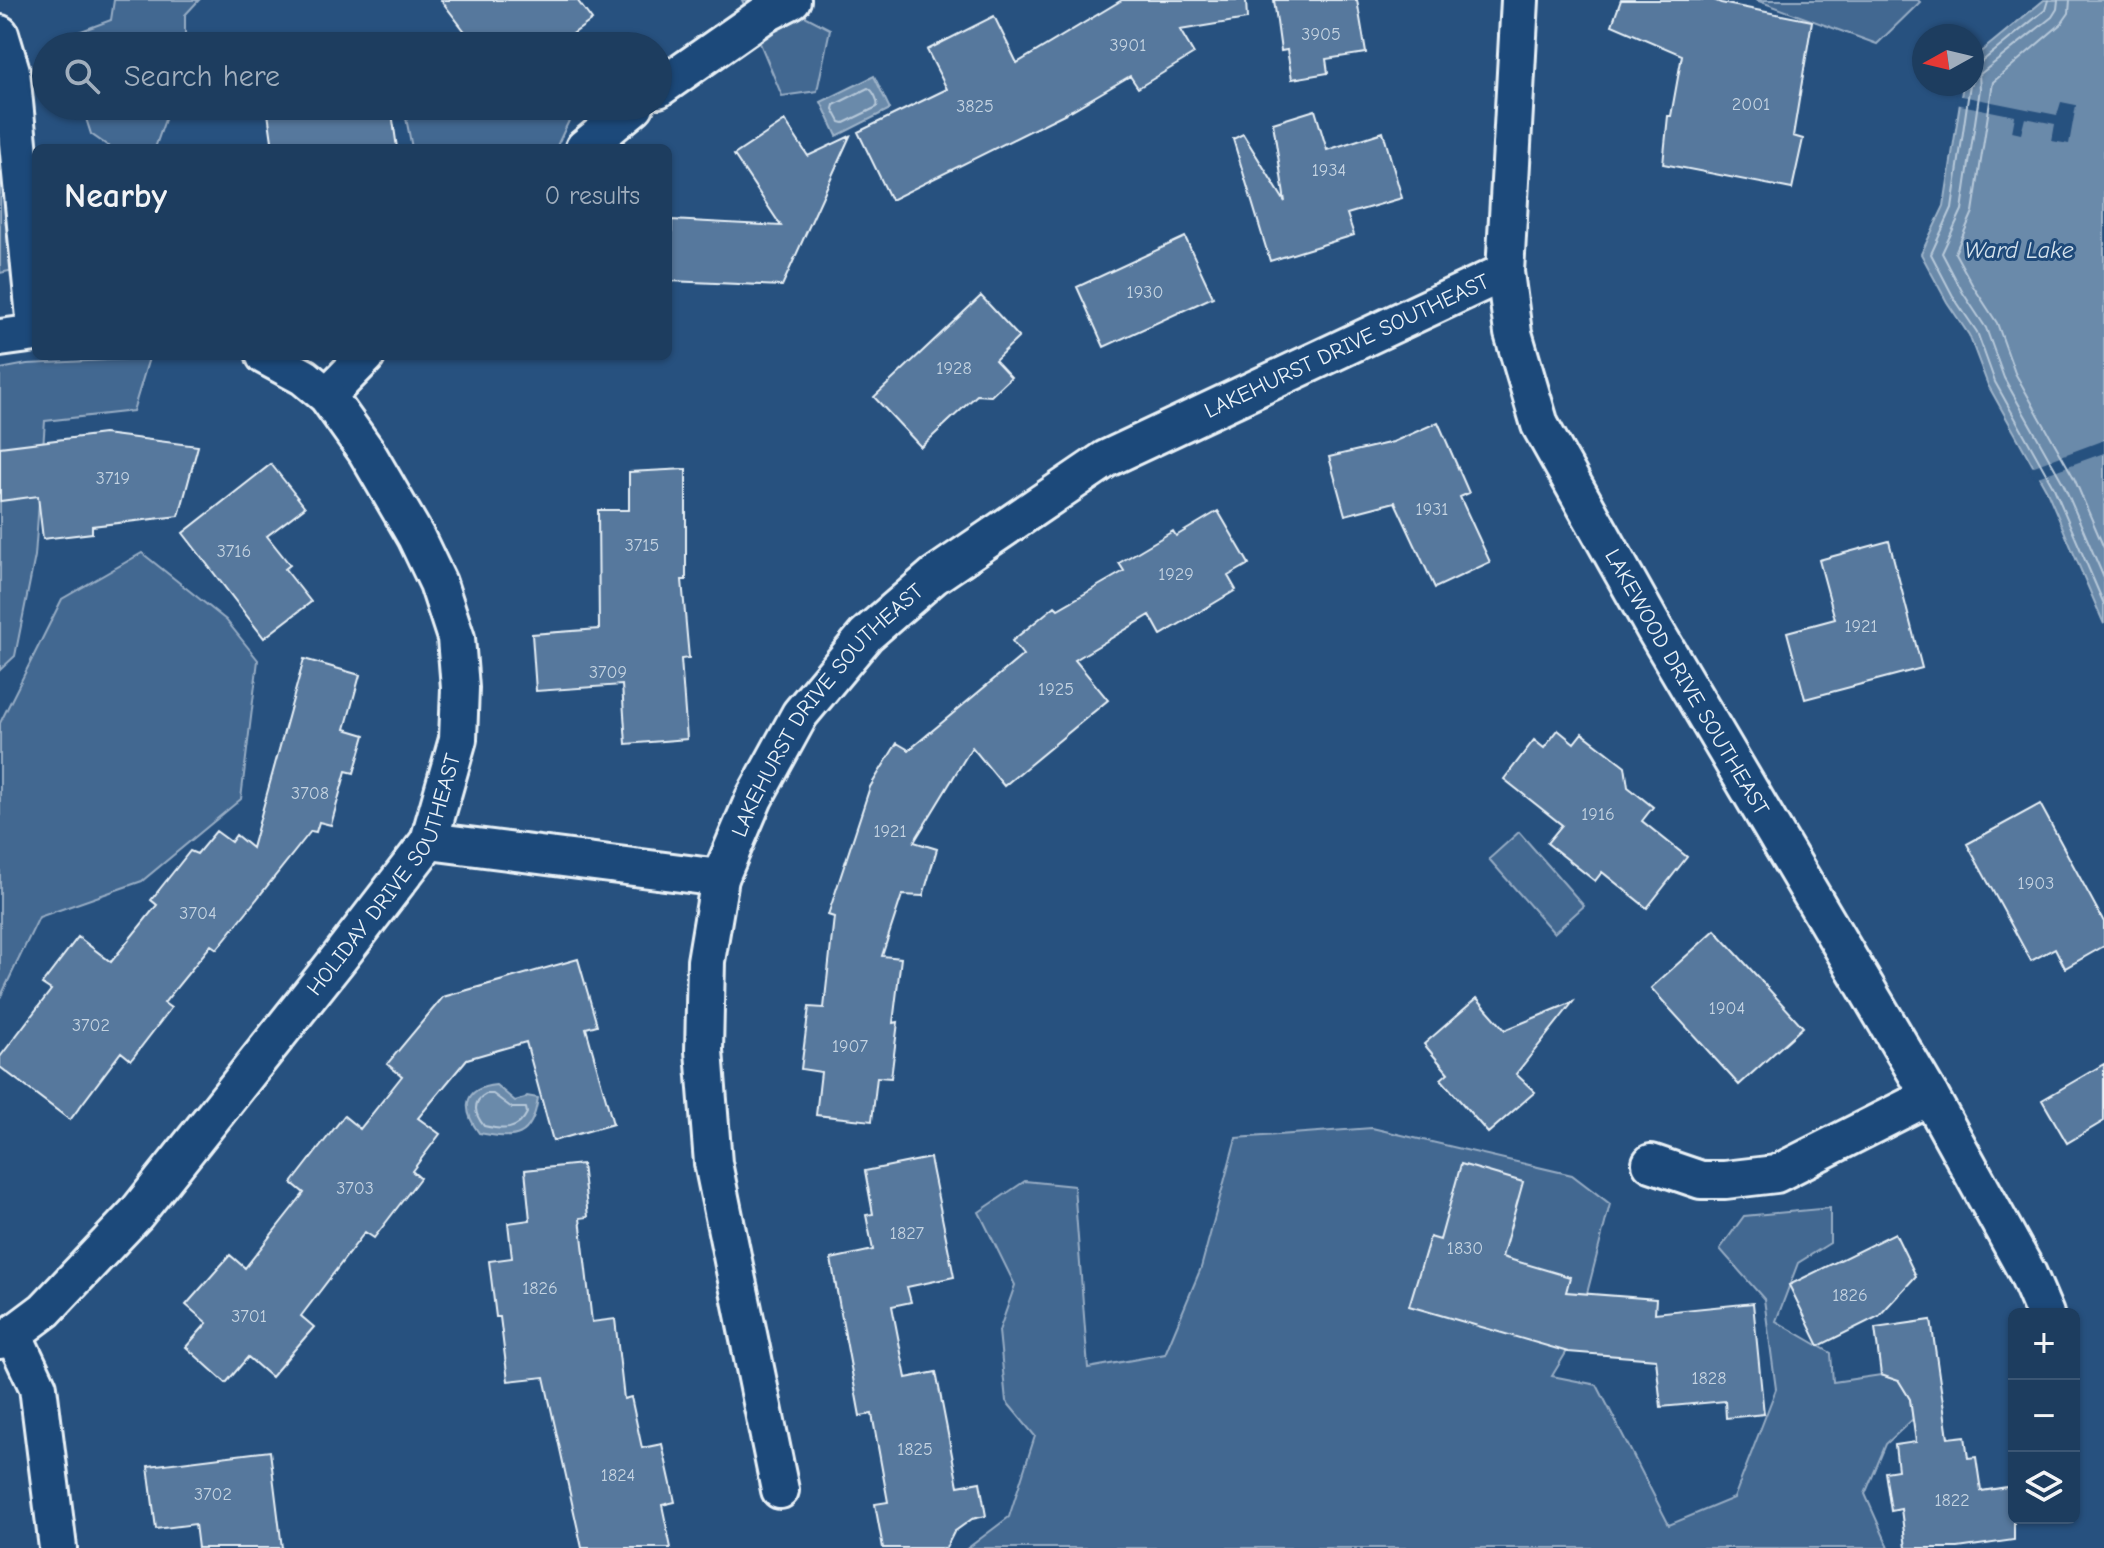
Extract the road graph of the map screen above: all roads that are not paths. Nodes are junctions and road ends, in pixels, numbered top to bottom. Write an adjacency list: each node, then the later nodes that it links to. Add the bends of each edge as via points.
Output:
1 (792, 0): 4 (street)
2 (1520, 0): 7 (street, LAKEWOOD DRIVE SOUTHEAST)
3 (0, 34): 8 (street, via 11,71)
4 (672, 79)
5 (618, 120): 6 (street)
6 (589, 144)
7 (1505, 272): 15 (street, LAKEHURST DRIVE SOUTHEAST, via 1106,459 934,576 866,635 800,714 754,798); 16 (street, LAKEWOOD DRIVE SOUTHEAST, via 1513,333 1540,425)
8 (32, 289)
9 (32, 331): 10 (street)
10 (0, 338)
11 (272, 360): 13 (street, HOLIDAY DRIVE SOUTHEAST)
12 (362, 360): 13 (street)
13 (327, 396): 14 (street, HOLIDAY DRIVE SOUTHEAST, via 416,537 456,638 458,739)
14 (429, 841): 15 (street); 19 (street, HOLIDAY DRIVE SOUTHEAST, via 136,1214 45,1310)
15 (720, 878): 20 (street, LAKEHURST DRIVE SOUTHEAST, via 706,961 704,1051 713,1163)
16 (1930, 1096): 17 (street, via 1776,1174 1701,1180); 18 (street, LAKEWOOD DRIVE SOUTHEAST)
17 (1651, 1163)
18 (2042, 1308)
19 (6, 1337): 21 (street, via 38,1387)
20 (780, 1490)
21 (58, 1548)

